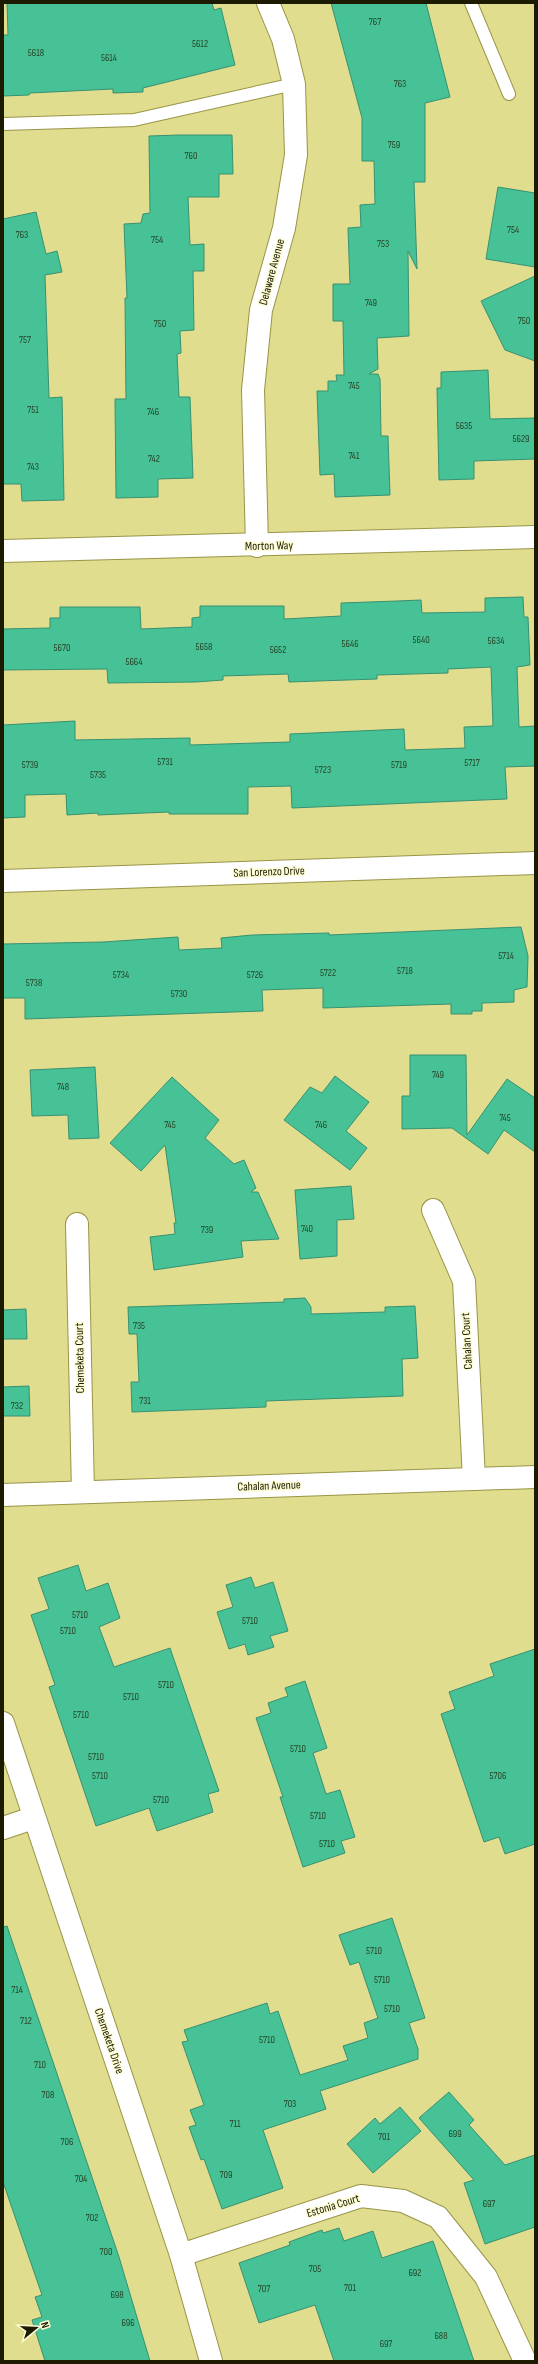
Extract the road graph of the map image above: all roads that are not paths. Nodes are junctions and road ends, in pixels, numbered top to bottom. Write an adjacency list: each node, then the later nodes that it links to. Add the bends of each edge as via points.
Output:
1 (268, 3): 3 (street, Delaware Avenue, via 283,40)
2 (471, 3): 4 (lane)
3 (294, 84): 5 (lane, via 134,120); 7 (street, Delaware Avenue, via 296,155 284,228 261,310 253,390)
4 (509, 94)
5 (3, 124)
6 (535, 538): 7 (street, Morton Way)
7 (258, 546): 8 (street, Morton Way)
8 (3, 551)
9 (535, 863): 10 (street, San Lorenzo Drive)
10 (3, 881)
11 (433, 1210): 14 (street, Cahalan Court, via 464,1281)
12 (77, 1224): 15 (street, Chemeketa Court)
13 (535, 1477): 14 (street, Cahalan Avenue)
14 (474, 1479): 15 (street, Cahalan Avenue)
15 (83, 1492): 16 (street, Cahalan Avenue)
16 (3, 1495)
17 (3, 1723): 18 (street, Chemeketa Drive)
18 (33, 1818): 19 (street); 20 (street, Chemeketa Drive)
19 (3, 1828)
20 (180, 2255): 21 (street, Chemeketa Drive); 22 (street, Estonia Court, via 361,2196 403,2201 438,2217 486,2277)
21 (211, 2361)
22 (525, 2361)

